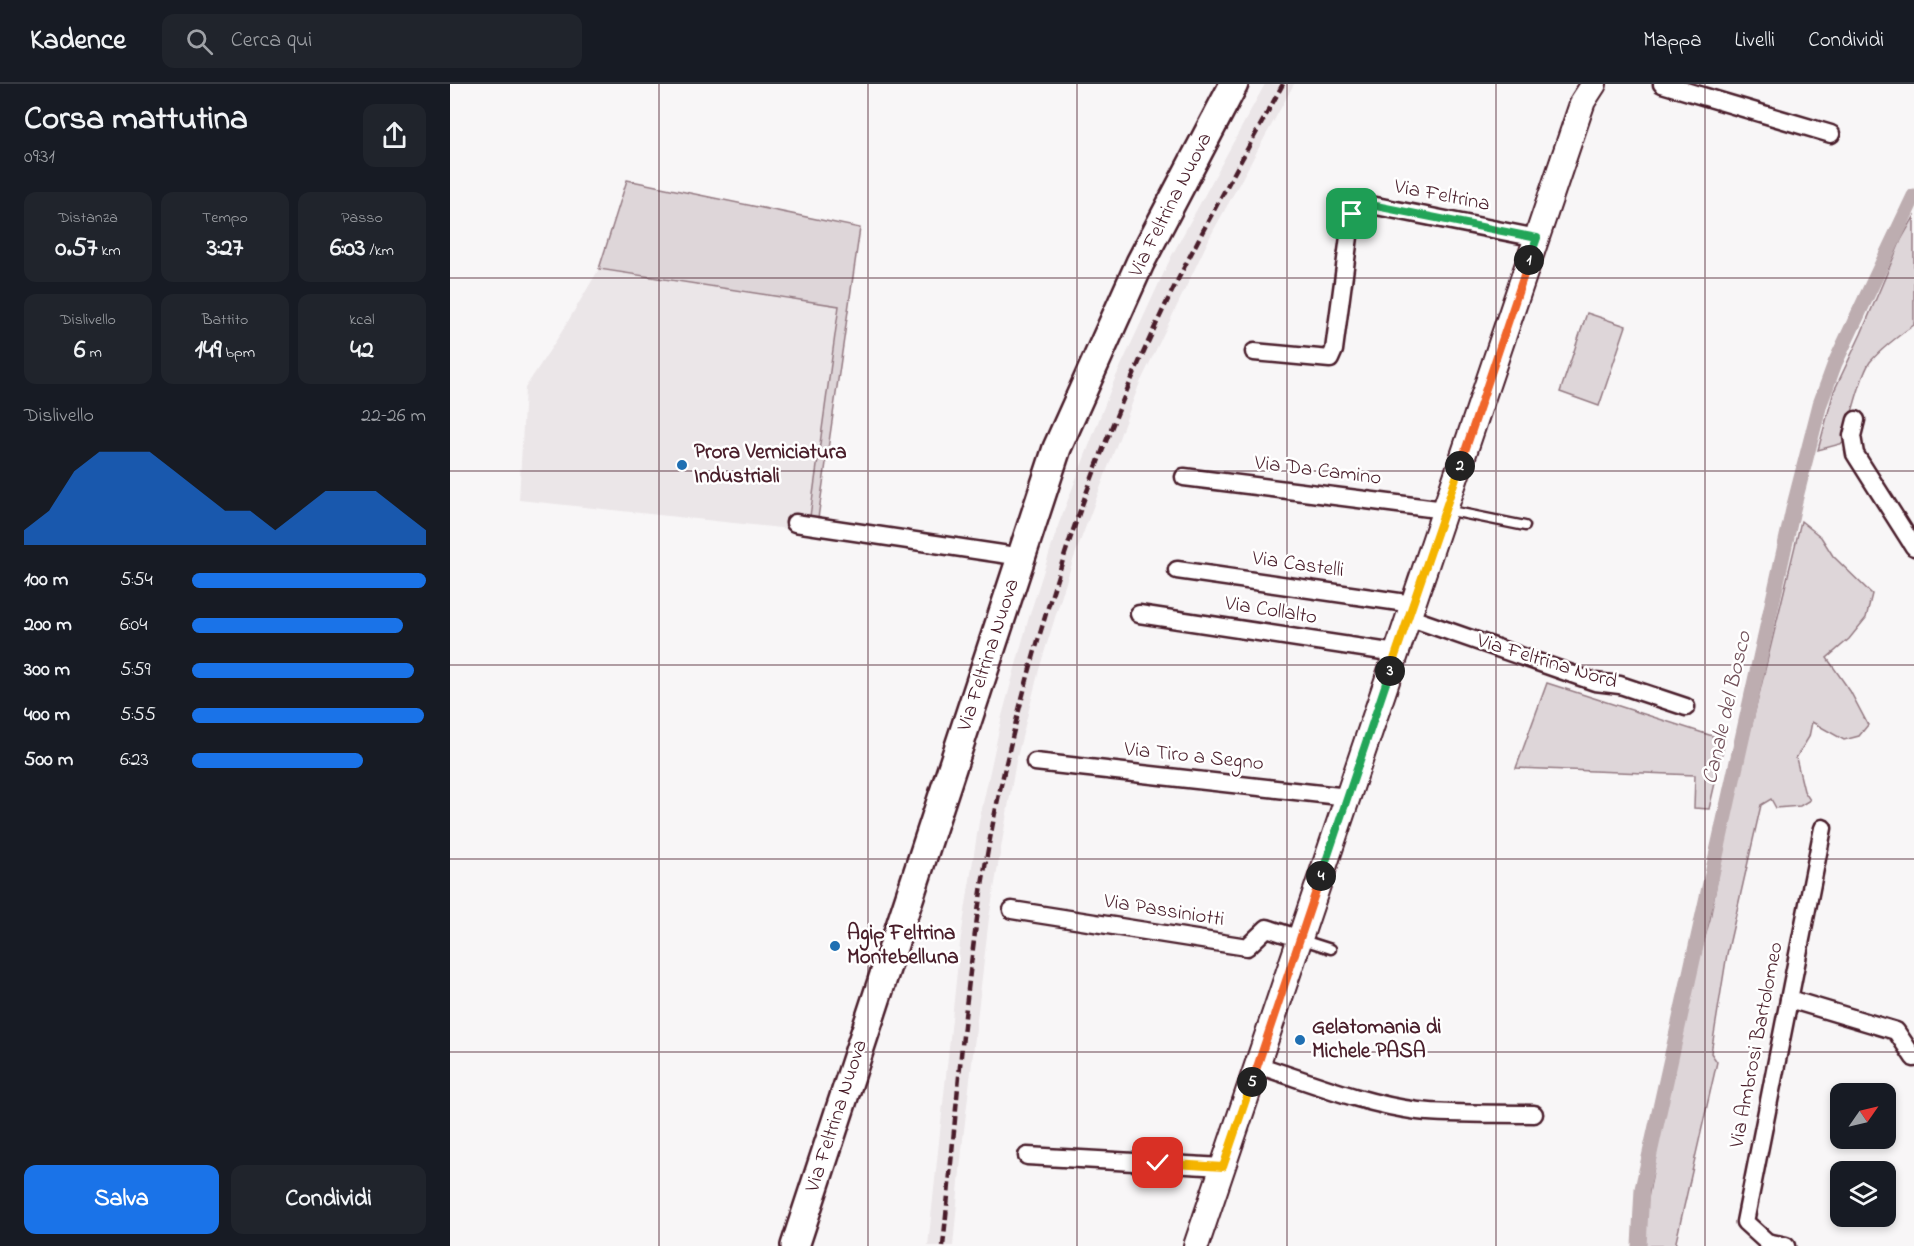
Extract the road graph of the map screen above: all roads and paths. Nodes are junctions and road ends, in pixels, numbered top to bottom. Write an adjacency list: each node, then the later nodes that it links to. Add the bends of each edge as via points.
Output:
1 (1234, 84): 13 (main road, Via Feltrina Nuova, via 1140,263 1057,448)
2 (1662, 84): 4 (street)
3 (1588, 92): 5 (main road)
4 (1831, 134)
5 (1537, 238): 6 (street, Via Feltrina, via 1366,204 1356,206 1330,360); 9 (main road)
6 (1254, 352)
7 (1856, 420): 12 (street, via 1851,436 1855,454)
8 (1184, 477): 9 (street, Via Da Camino)
9 (1445, 510): 11 (lane); 15 (main road)
10 (795, 523): 13 (street)
11 (1525, 526)
12 (1914, 547)
13 (1022, 557): 31 (main road, Via Feltrina Nuova)
14 (1177, 570): 15 (street, Via Castelli)
15 (1411, 610): 17 (main road); 18 (street, Via Feltrina Nord, via 1595,682 1620,685)
16 (1139, 614): 17 (street, Via Collalto)
17 (1396, 653): 20 (main road)
18 (1686, 706)
19 (1035, 762): 20 (street, Via Tiro a Segno)
20 (1348, 797): 23 (main road)
21 (1823, 828): 25 (street, Via Ambrosi Bartolomeo)
22 (1012, 910): 23 (street, Via Passiniotti, via 1248,947 1267,928)
23 (1300, 939): 24 (lane); 27 (main road)
24 (1330, 949)
25 (1789, 999): 26 (street, via 1896,1031); 33 (street, Via Ambrosi Bartolomeo, via 1745,1222 1767,1242)
26 (1914, 1058)
27 (1257, 1065): 28 (street, via 1380,1104 1418,1111); 30 (main road)
28 (1534, 1114)
29 (1027, 1156): 30 (street)
30 (1223, 1167): 32 (main road)
31 (795, 1246)
32 (1196, 1246)
33 (1786, 1246)

